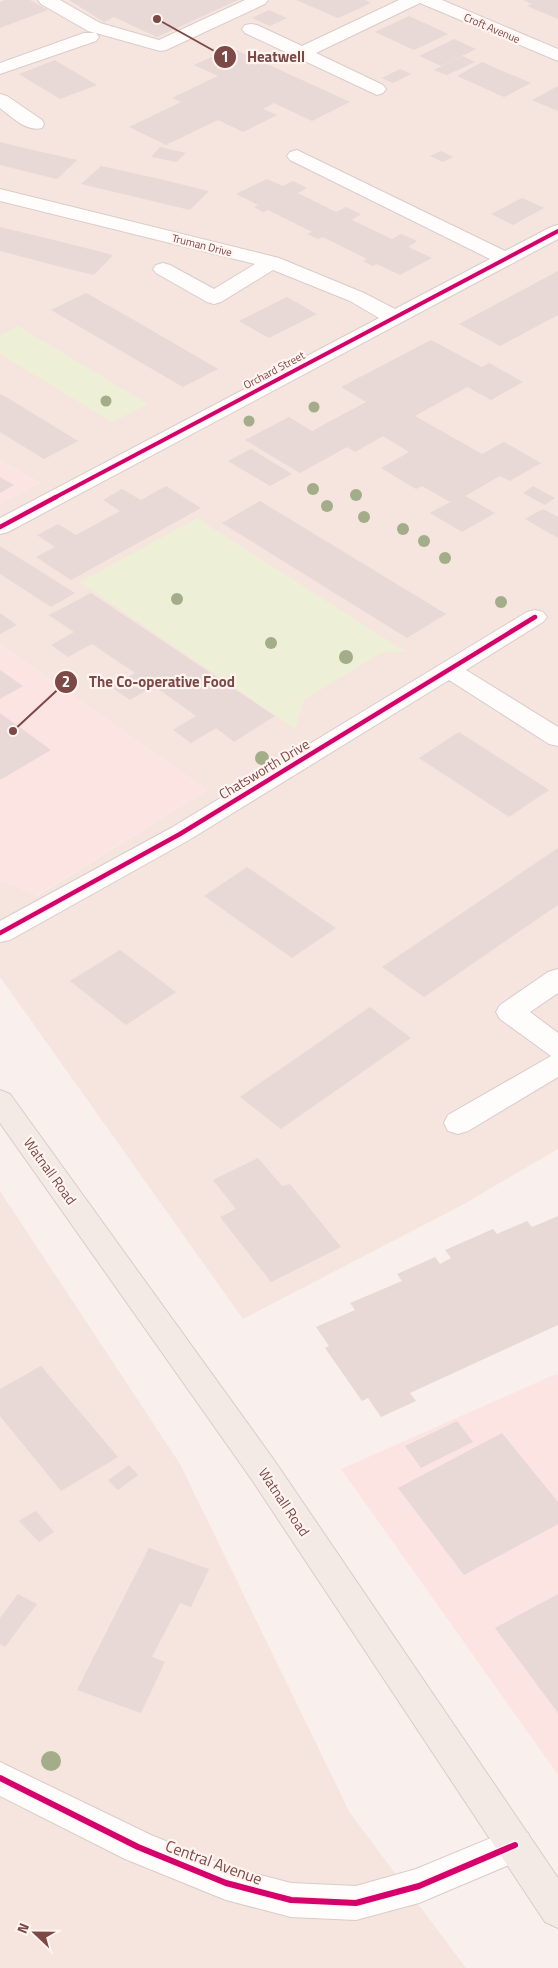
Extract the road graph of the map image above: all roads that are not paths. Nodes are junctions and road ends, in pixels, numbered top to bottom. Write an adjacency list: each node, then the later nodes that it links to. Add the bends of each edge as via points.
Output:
1 (47, 0): 2 (street, via 94,27 160,46)
2 (259, 0)
3 (413, 0): 7 (street)
4 (427, 0): 8 (street, Croft Avenue)
5 (251, 29): 7 (street)
6 (90, 37): 9 (street)
7 (302, 53): 10 (street)
8 (558, 56)
9 (0, 69)
10 (377, 88)
11 (0, 100): 12 (street)
12 (35, 124)
13 (297, 156): 16 (street)
14 (0, 195): 17 (street, Truman Drive)
15 (558, 232): 16 (street, Orchard Street)
16 (506, 259): 19 (street, Orchard Street)
17 (272, 262): 18 (street, via 214,298); 19 (street, Truman Drive, via 357,297)
18 (163, 269)
19 (395, 318): 20 (street, Orchard Street)
20 (0, 527)
21 (535, 618): 22 (street, Chatsworth Drive)
22 (449, 670): 23 (street); 24 (street, Chatsworth Drive, via 180,834)
23 (558, 738)
24 (0, 933)
25 (558, 979): 26 (street, via 510,1012)
26 (558, 1048)
27 (558, 1064): 29 (street)
28 (0, 1101): 31 (main road, Watnall Road, via 263,1470)
29 (458, 1123)
30 (0, 1778): 31 (street, Central Avenue, via 138,1848 226,1883 290,1900 356,1903 419,1886)
31 (515, 1845): 32 (main road, Watnall Road)
32 (558, 1910)

